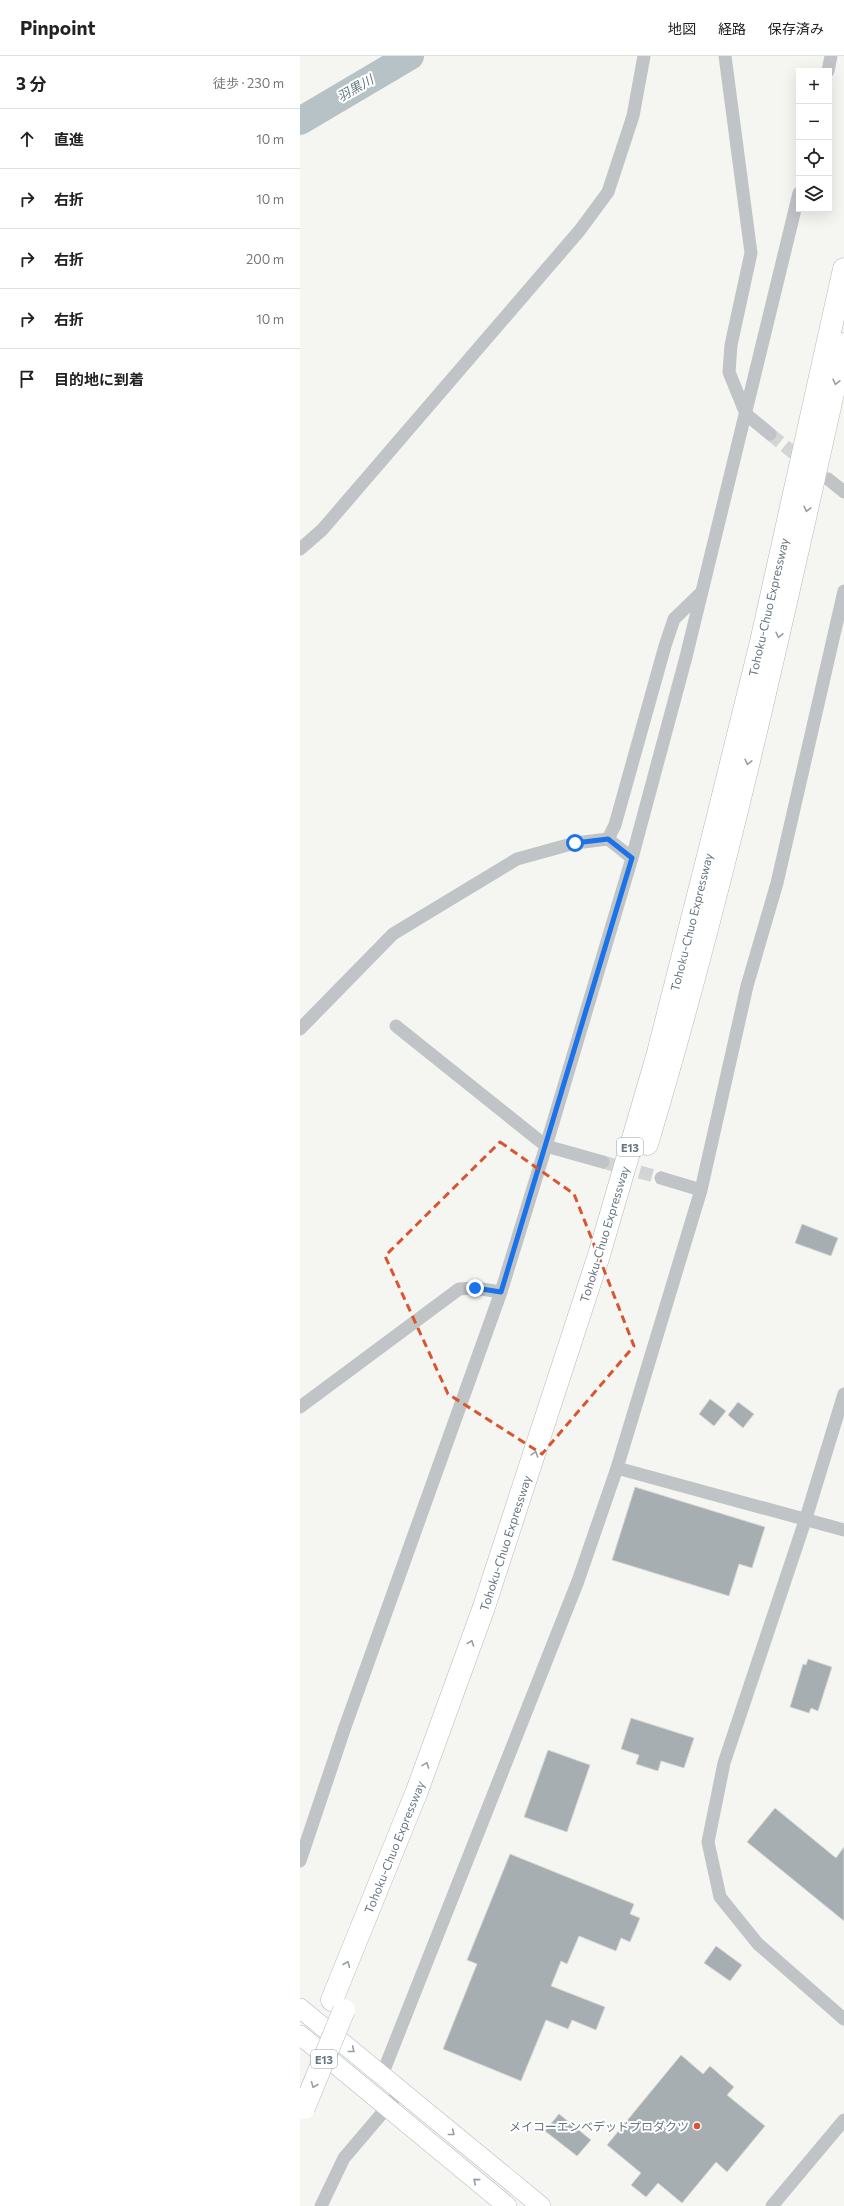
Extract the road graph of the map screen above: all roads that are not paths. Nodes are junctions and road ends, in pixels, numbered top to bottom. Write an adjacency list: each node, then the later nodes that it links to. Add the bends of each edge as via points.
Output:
1 (644, 56): 12 (street, via 633,116 608,192 580,230 322,530)
2 (725, 56): 8 (street, via 751,253 731,345 729,372)
3 (831, 56): 4 (street)
4 (829, 68)
5 (796, 206): 8 (street)
6 (844, 269): 30 (highway, Tohoku-Chuo Expressway / E13, one-way to 6, via 484,1607 599,1255 658,1053 761,642)
7 (844, 344): 30 (highway, Tohoku-Chuo Expressway / E13, one-way to 30, via 774,658 679,1038 563,1418 493,1626 430,1795)
8 (746, 414): 9 (street); 14 (street)
9 (770, 434)
10 (828, 479): 11 (street)
11 (844, 492)
12 (300, 550)
13 (844, 591): 22 (street, via 777,883 747,986)
14 (702, 592): 15 (street, via 674,619 615,825); 16 (street)
15 (608, 839): 16 (street); 18 (street, via 575,843 517,859 393,934)
16 (632, 858): 19 (street)
17 (396, 1026): 19 (street)
18 (300, 1029)
19 (546, 1146): 20 (street); 23 (street)
20 (603, 1162)
21 (661, 1178): 22 (street)
22 (701, 1190): 26 (street)
23 (501, 1292): 25 (street, via 475,1288 459,1289); 29 (street, via 345,1727)
24 (844, 1394): 27 (street)
25 (300, 1407)
26 (617, 1468): 27 (street); 34 (street, via 578,1581)
27 (806, 1518): 28 (street); 32 (street, via 724,1763 708,1842 720,1897 758,1944)
28 (844, 1530)
29 (300, 1861)
30 (338, 2005): 35 (highway, Tohoku-Chuo Expressway / E13); 38 (highway, Tohoku-Chuo Expressway / E13, one-way to 38, bridge)
31 (300, 2008): 34 (street, one-way to 34)
32 (844, 2019)
33 (300, 2035): 37 (street)
34 (382, 2075): 36 (street)
35 (300, 2079)
36 (401, 2091): 37 (street); 42 (street, one-way to 42)
37 (387, 2107): 40 (street, via 344,2158); 41 (street, one-way to 37)
38 (302, 2113)
39 (844, 2120): 43 (street)
40 (321, 2206)
41 (506, 2206)
42 (541, 2206)
43 (772, 2206)

